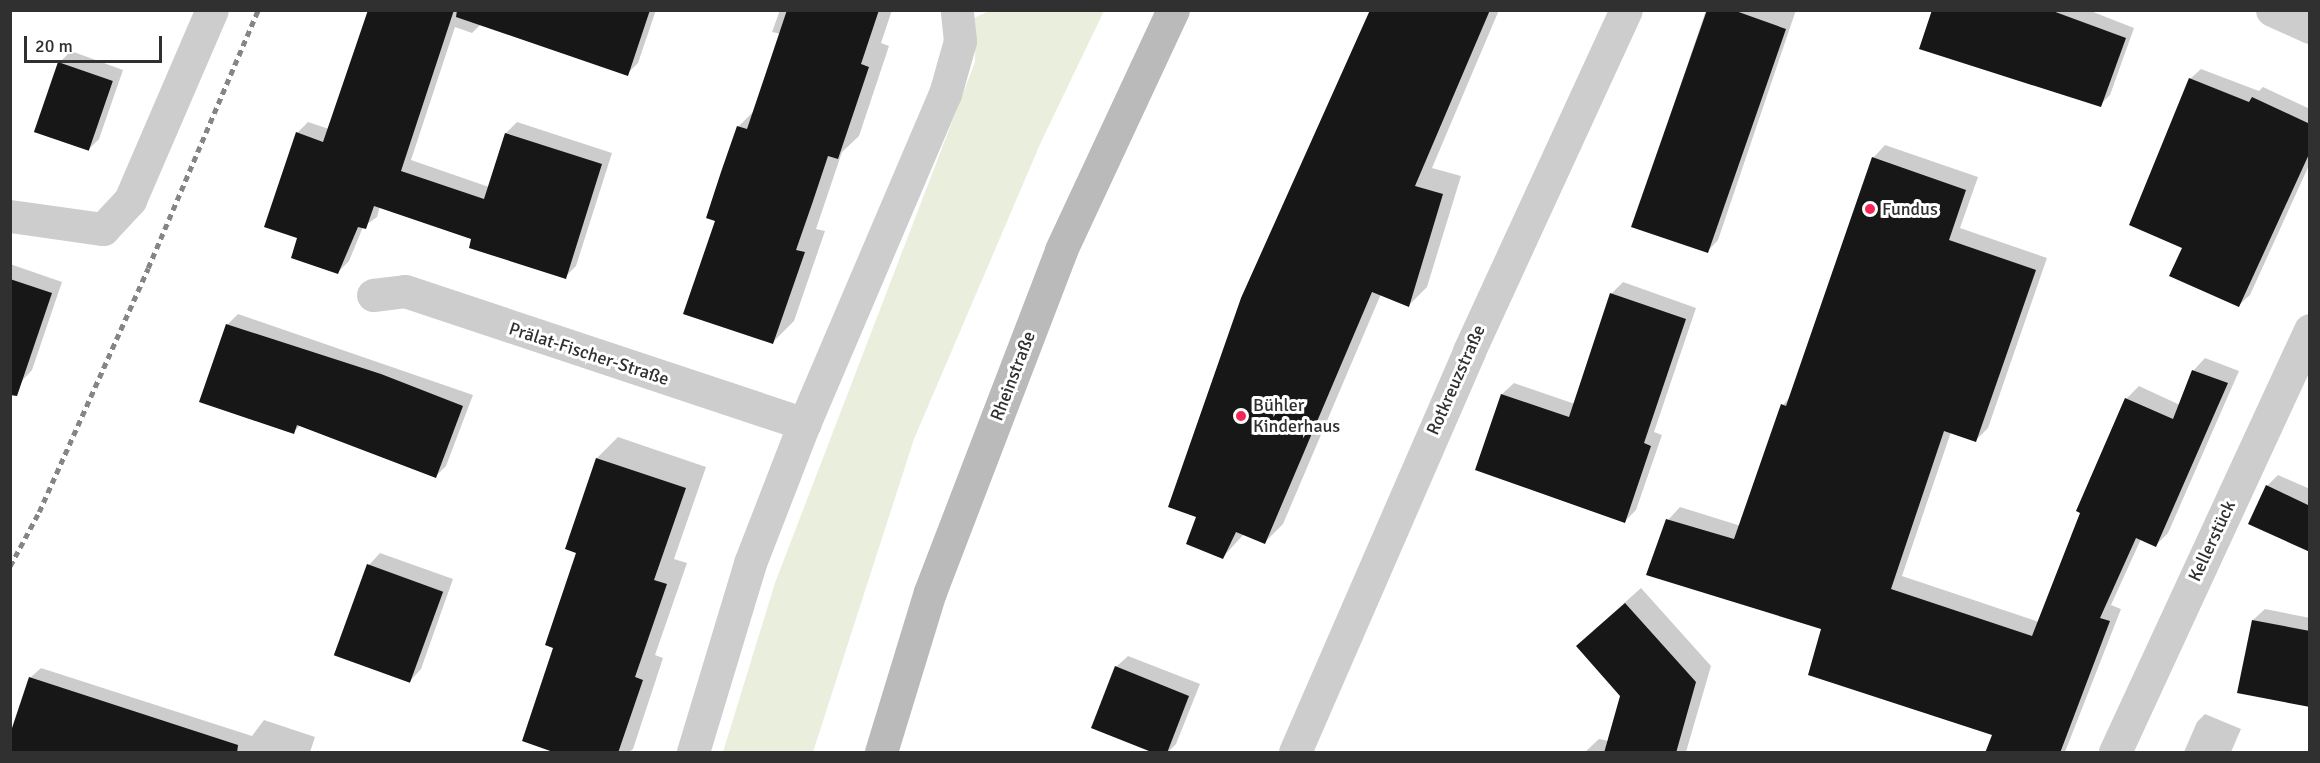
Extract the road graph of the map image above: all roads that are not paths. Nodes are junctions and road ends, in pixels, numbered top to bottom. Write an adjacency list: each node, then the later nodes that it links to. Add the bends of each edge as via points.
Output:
1 (212, 10): 7 (street, via 130,200 103,229)
2 (957, 10): 10 (street, via 960,41 945,94)
3 (1173, 10): 12 (street, Rheinstraße, via 1061,250 930,592)
4 (1626, 10): 13 (street, Rotkreuzstraße, via 1459,373)
5 (2272, 10): 6 (street)
6 (2310, 27)
7 (10, 216)
8 (373, 295): 10 (street, Prälat-Fischer-Straße, via 405,291)
9 (2310, 330): 14 (street, Kellerstück)
10 (804, 424): 11 (street, via 750,563)
11 (693, 753)
12 (881, 753)
13 (1295, 753)
14 (2115, 753)

